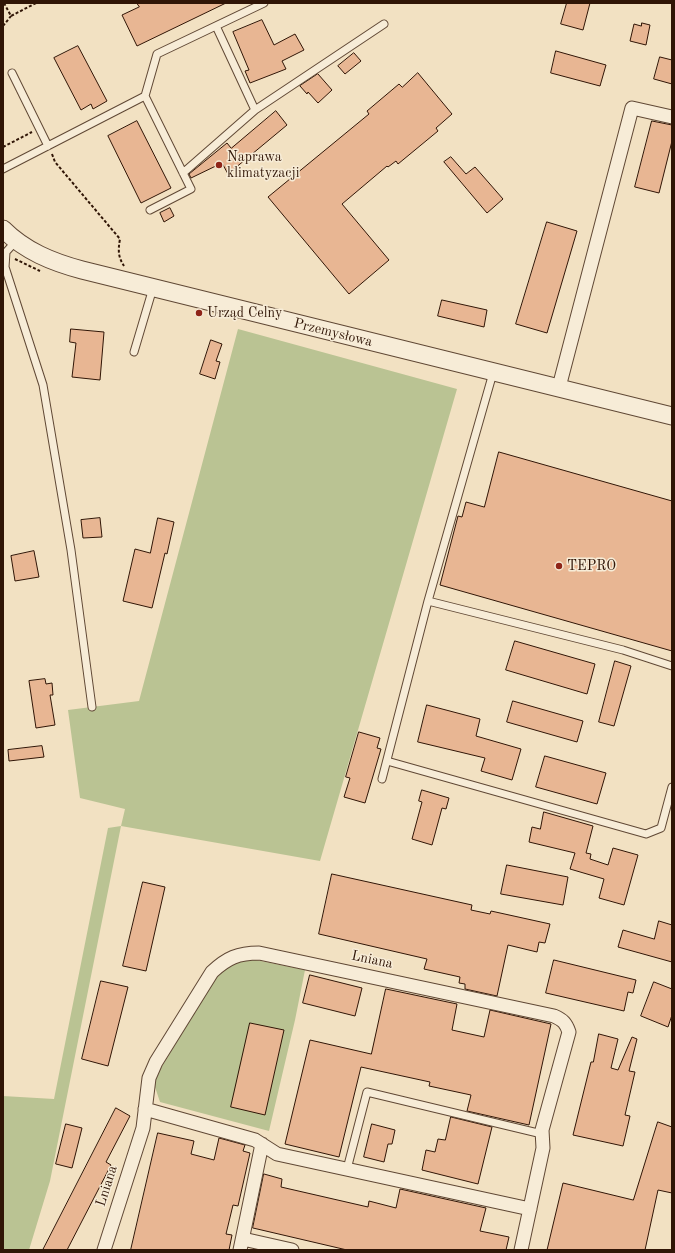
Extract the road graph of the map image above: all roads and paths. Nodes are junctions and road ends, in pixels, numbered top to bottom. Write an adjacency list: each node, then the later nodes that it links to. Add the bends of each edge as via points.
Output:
1 (4, 3): 4 (path)
2 (36, 3): 4 (path)
3 (264, 3): 7 (lane)
4 (11, 16): 6 (path)
5 (384, 24): 10 (lane)
6 (3, 26)
7 (216, 26): 9 (lane, via 157,54); 10 (lane)
8 (12, 73): 12 (lane)
9 (145, 96): 13 (lane); 16 (lane)
10 (255, 110): 16 (lane)
11 (672, 117): 24 (street, via 632,108)
12 (39, 129): 13 (lane); 14 (path)
13 (48, 146): 15 (lane); 20 (path, via 55,162 120,239 118,252 121,262)
14 (3, 147)
15 (3, 169)
16 (183, 173): 17 (lane, via 191,189)
17 (150, 210)
18 (3, 229): 19 (street, Przemysłowa)
19 (8, 249): 21 (street, Przemysłowa); 28 (lane, via 5,267 43,385 71,550)
20 (128, 271)
21 (153, 288): 22 (lane); 23 (street, Przemysłowa)
22 (134, 352)
23 (493, 373): 24 (street, Przemysłowa); 26 (lane)
24 (559, 387): 25 (street, Przemysłowa)
25 (672, 416)
26 (428, 601): 27 (lane, via 623,650); 29 (lane)
27 (672, 666)
28 (92, 707)
29 (387, 761): 30 (lane); 31 (lane, via 646,834 661,828)
30 (382, 778)
31 (672, 787)
32 (145, 1109): 33 (street, Lniana, via 149,1078 156,1062 212,972 232,957 259,953 562,1019 569,1032); 34 (street); 38 (street, Lniana, via 143,1128)
33 (542, 1134): 35 (lane, via 367,1092); 36 (street, Lniana, via 542,1148)
34 (262, 1144): 35 (street, via 277,1154); 37 (street)
35 (347, 1169): 36 (street)
36 (530, 1208): 40 (street, Lniana)
37 (241, 1244): 39 (street)
38 (104, 1250)
39 (292, 1250)
40 (521, 1250)

